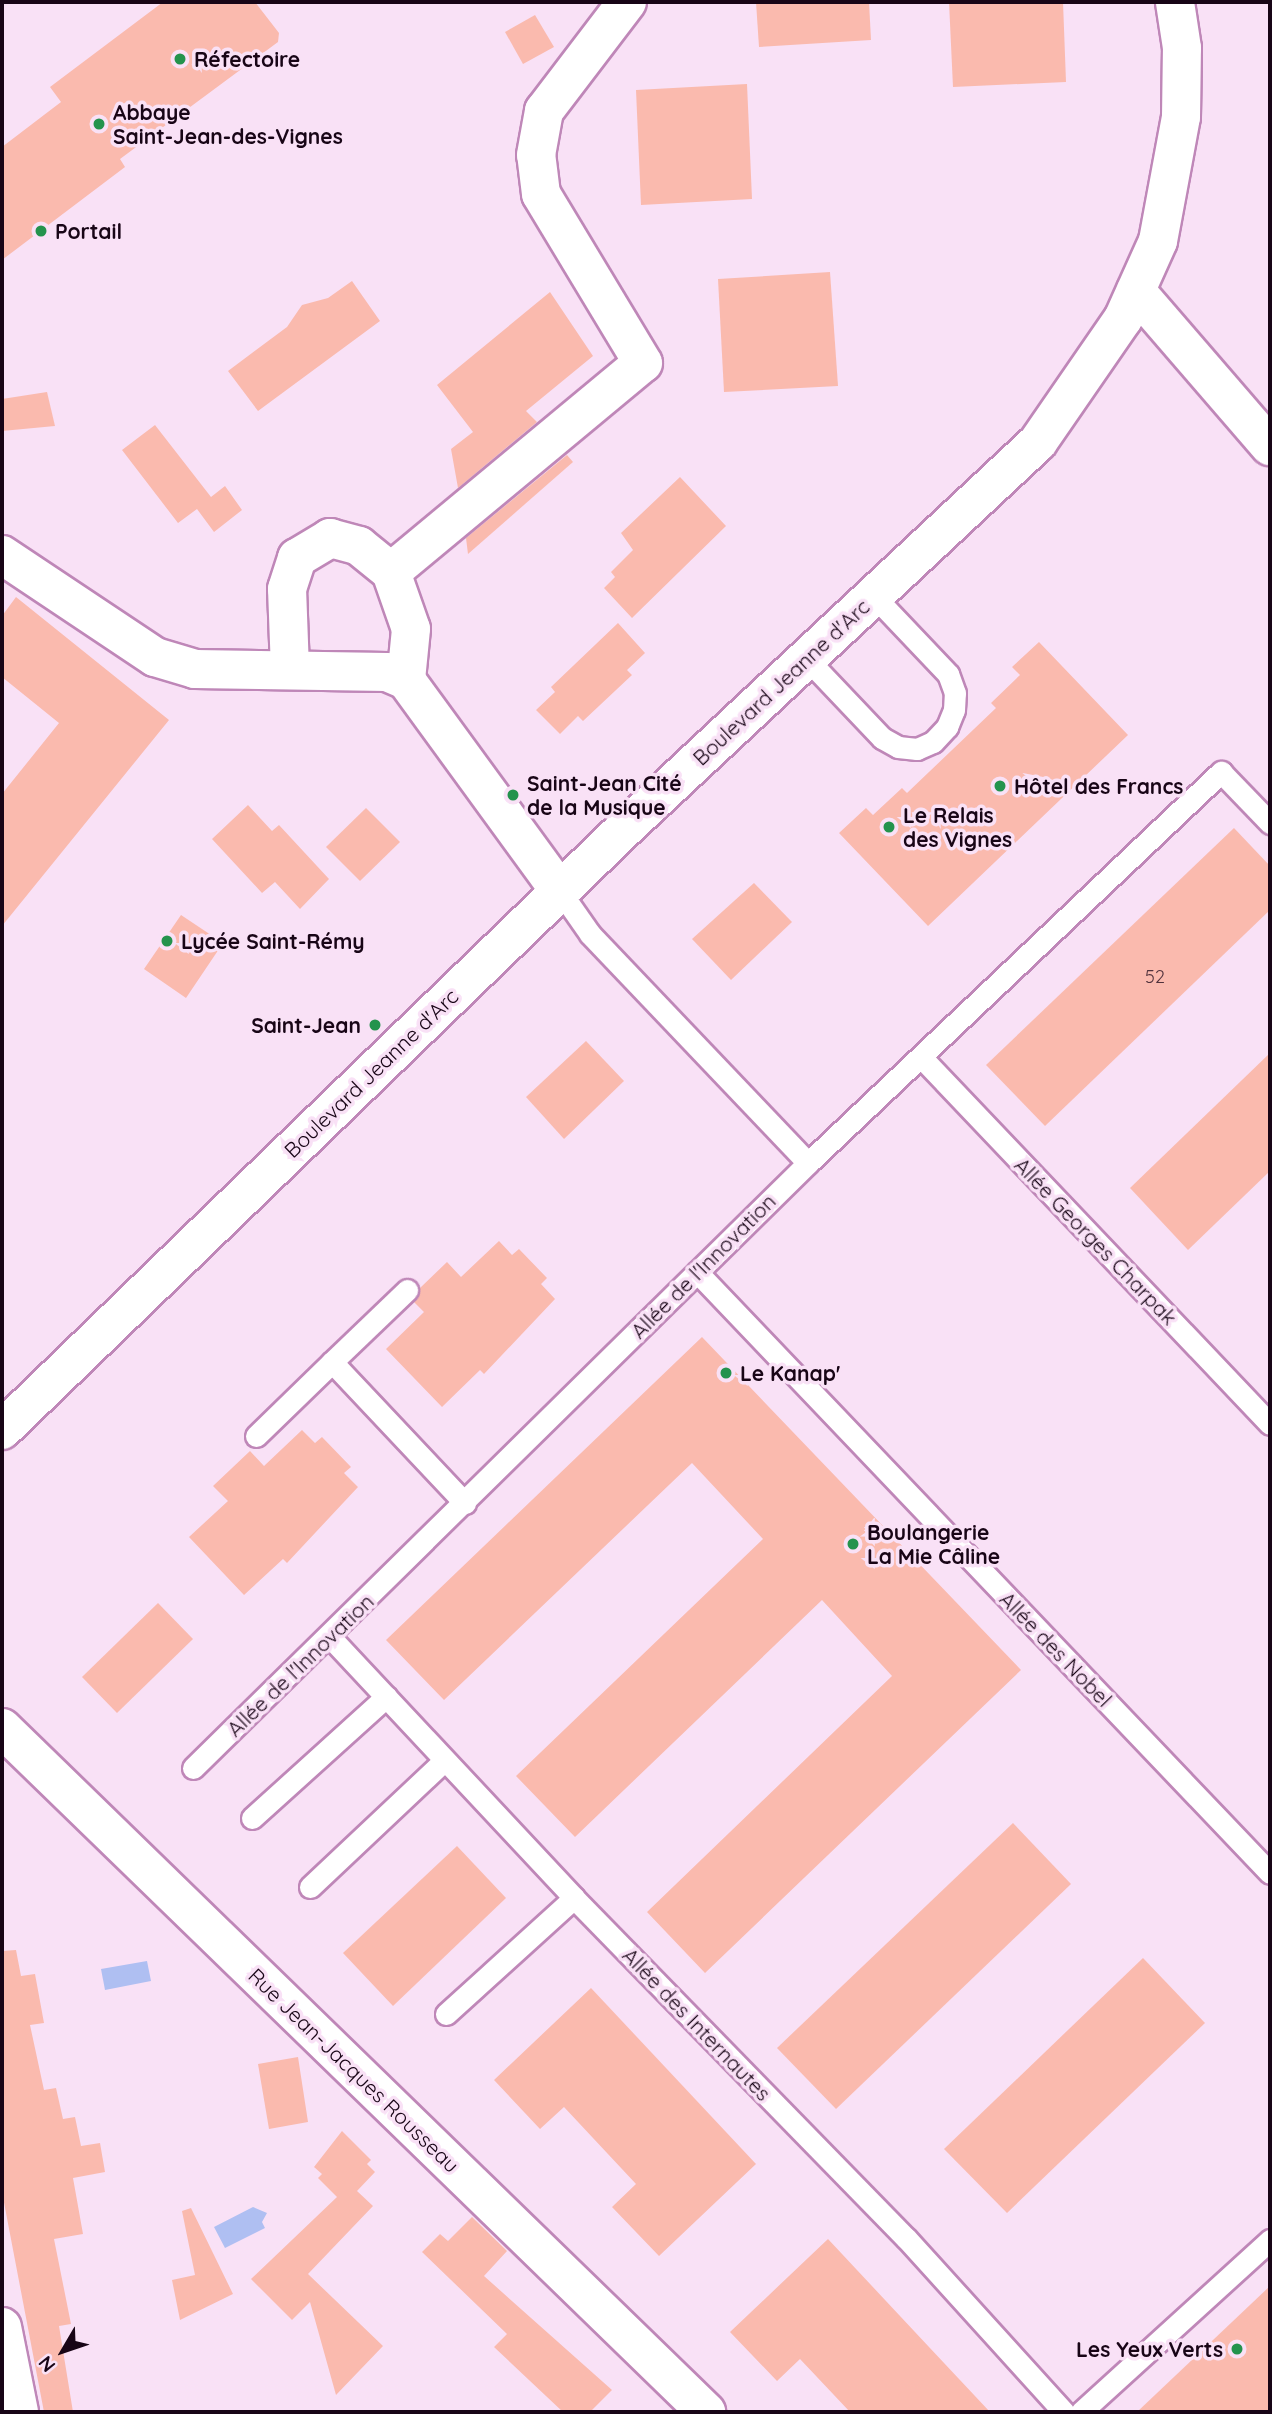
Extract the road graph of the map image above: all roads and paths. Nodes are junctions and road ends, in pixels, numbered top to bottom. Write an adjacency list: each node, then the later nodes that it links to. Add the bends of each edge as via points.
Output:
1 (627, 2): 6 (street, via 544,111 536,155 541,194 643,363)
2 (1175, 2): 3 (street, Boulevard Jeanne d'Arc, via 1182,48 1181,117 1158,242)
3 (1136, 291): 4 (street); 7 (street, Boulevard Jeanne d'Arc, via 1124,319 1038,442)
4 (1270, 446)
5 (2, 555): 9 (street, via 155,657 195,669)
6 (391, 572): 9 (street, via 359,546 330,538 297,558 287,589); 10 (street, via 411,629)
7 (874, 596): 8 (street, Boulevard Jeanne d'Arc); 8 (lane, via 952,683 954,710 933,742 917,749 898,747 882,738)
8 (807, 659): 12 (street, Boulevard Jeanne d'Arc)
9 (290, 670): 10 (street, via 387,672)
10 (406, 680): 12 (street)
11 (1270, 823): 13 (lane, Allée de l'Innovation, via 1221,772)
12 (560, 891): 14 (lane, via 590,934); 19 (street, Boulevard Jeanne d'Arc)
13 (921, 1057): 14 (lane, Allée de l'Innovation); 18 (lane, Allée Georges Charpak)
14 (807, 1163): 15 (lane, Allée de l'Innovation)
15 (697, 1272): 21 (lane, Allée de l'Innovation); 28 (lane, Allée des Nobel)
16 (407, 1290): 17 (lane)
17 (332, 1362): 20 (lane); 21 (lane)
18 (1270, 1424)
19 (2, 1430)
20 (256, 1436)
21 (465, 1503): 22 (lane, Allée de l'Innovation)
22 (330, 1637): 23 (lane, Allée des Internautes); 26 (lane, Allée de l'Innovation)
23 (386, 1696): 25 (lane, Allée des Internautes); 27 (lane)
24 (2, 1728): 35 (street, Rue Jean-Jacques Rousseau)
25 (445, 1759): 29 (lane); 30 (lane, Allée des Internautes)
26 (193, 1768)
27 (252, 1818)
28 (1270, 1873)
29 (310, 1886)
30 (574, 1898): 31 (lane); 36 (lane, Allée des Internautes, via 906,2238)
31 (446, 2014)
32 (1270, 2240): 37 (lane)
33 (2, 2327): 34 (street)
34 (19, 2412)
35 (706, 2412)
36 (1064, 2412)
37 (1081, 2412)

